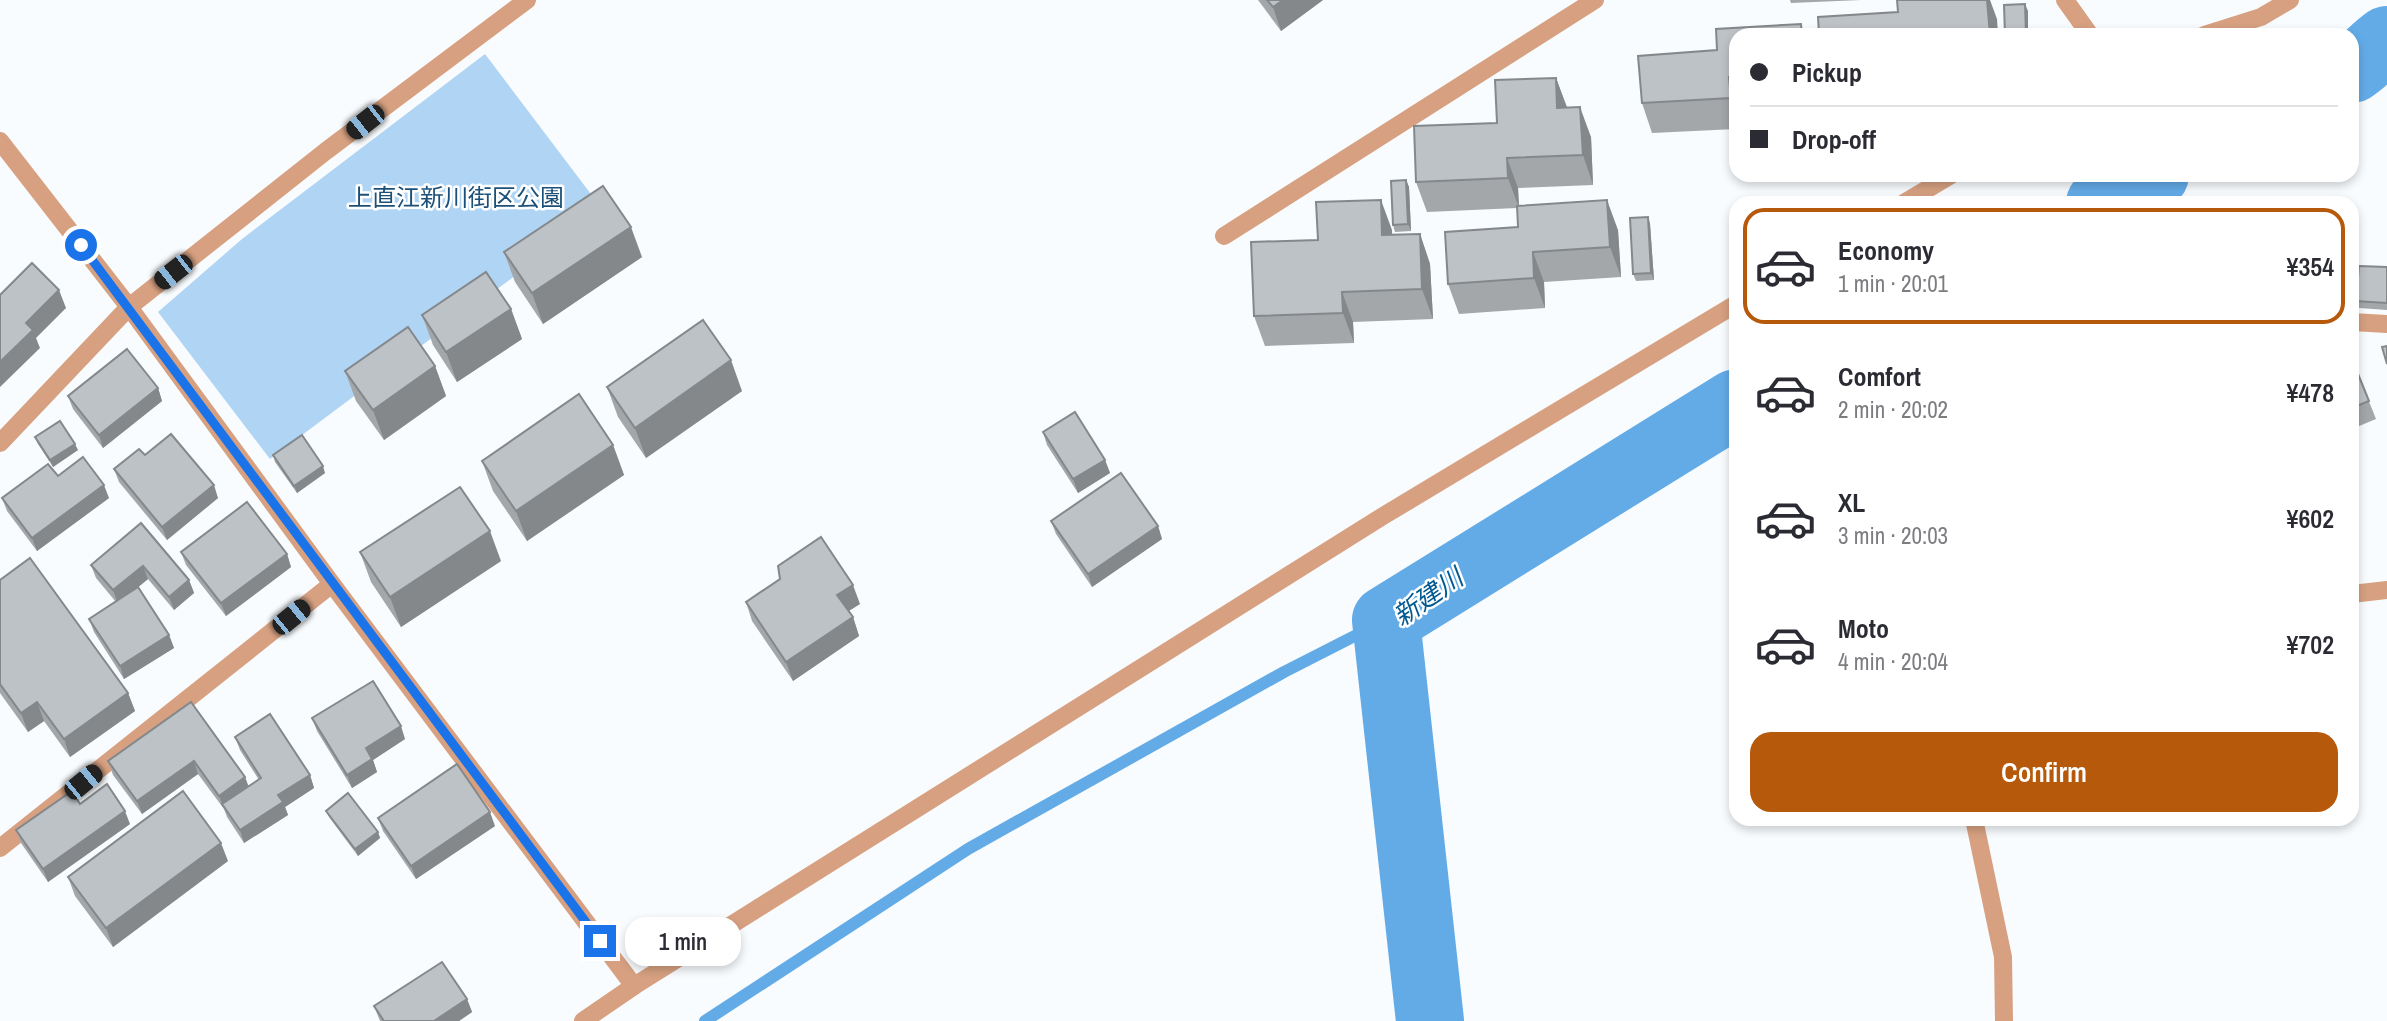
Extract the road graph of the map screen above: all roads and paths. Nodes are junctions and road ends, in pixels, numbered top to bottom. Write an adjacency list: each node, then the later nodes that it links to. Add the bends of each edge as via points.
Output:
1 (527, 0): 11 (street)
2 (1595, 0): 10 (street)
3 (2064, 0): 5 (street)
4 (2290, 0): 6 (street, via 2261,17)
5 (2085, 28)
6 (2226, 28)
7 (0, 141): 11 (street)
8 (1939, 182): 9 (street)
9 (1916, 196)
10 (1224, 236)
11 (129, 307): 15 (street); 16 (street)
12 (1729, 308): 21 (street, via 1383,516)
13 (2359, 322): 14 (street)
14 (2387, 324)
15 (0, 443)
16 (332, 584): 20 (street); 21 (street)
17 (2387, 590): 18 (street)
18 (2359, 593)
19 (1975, 826): 23 (street, via 2003,957)
20 (0, 848)
21 (634, 986): 22 (street)
22 (583, 1021)
23 (2004, 1021)

